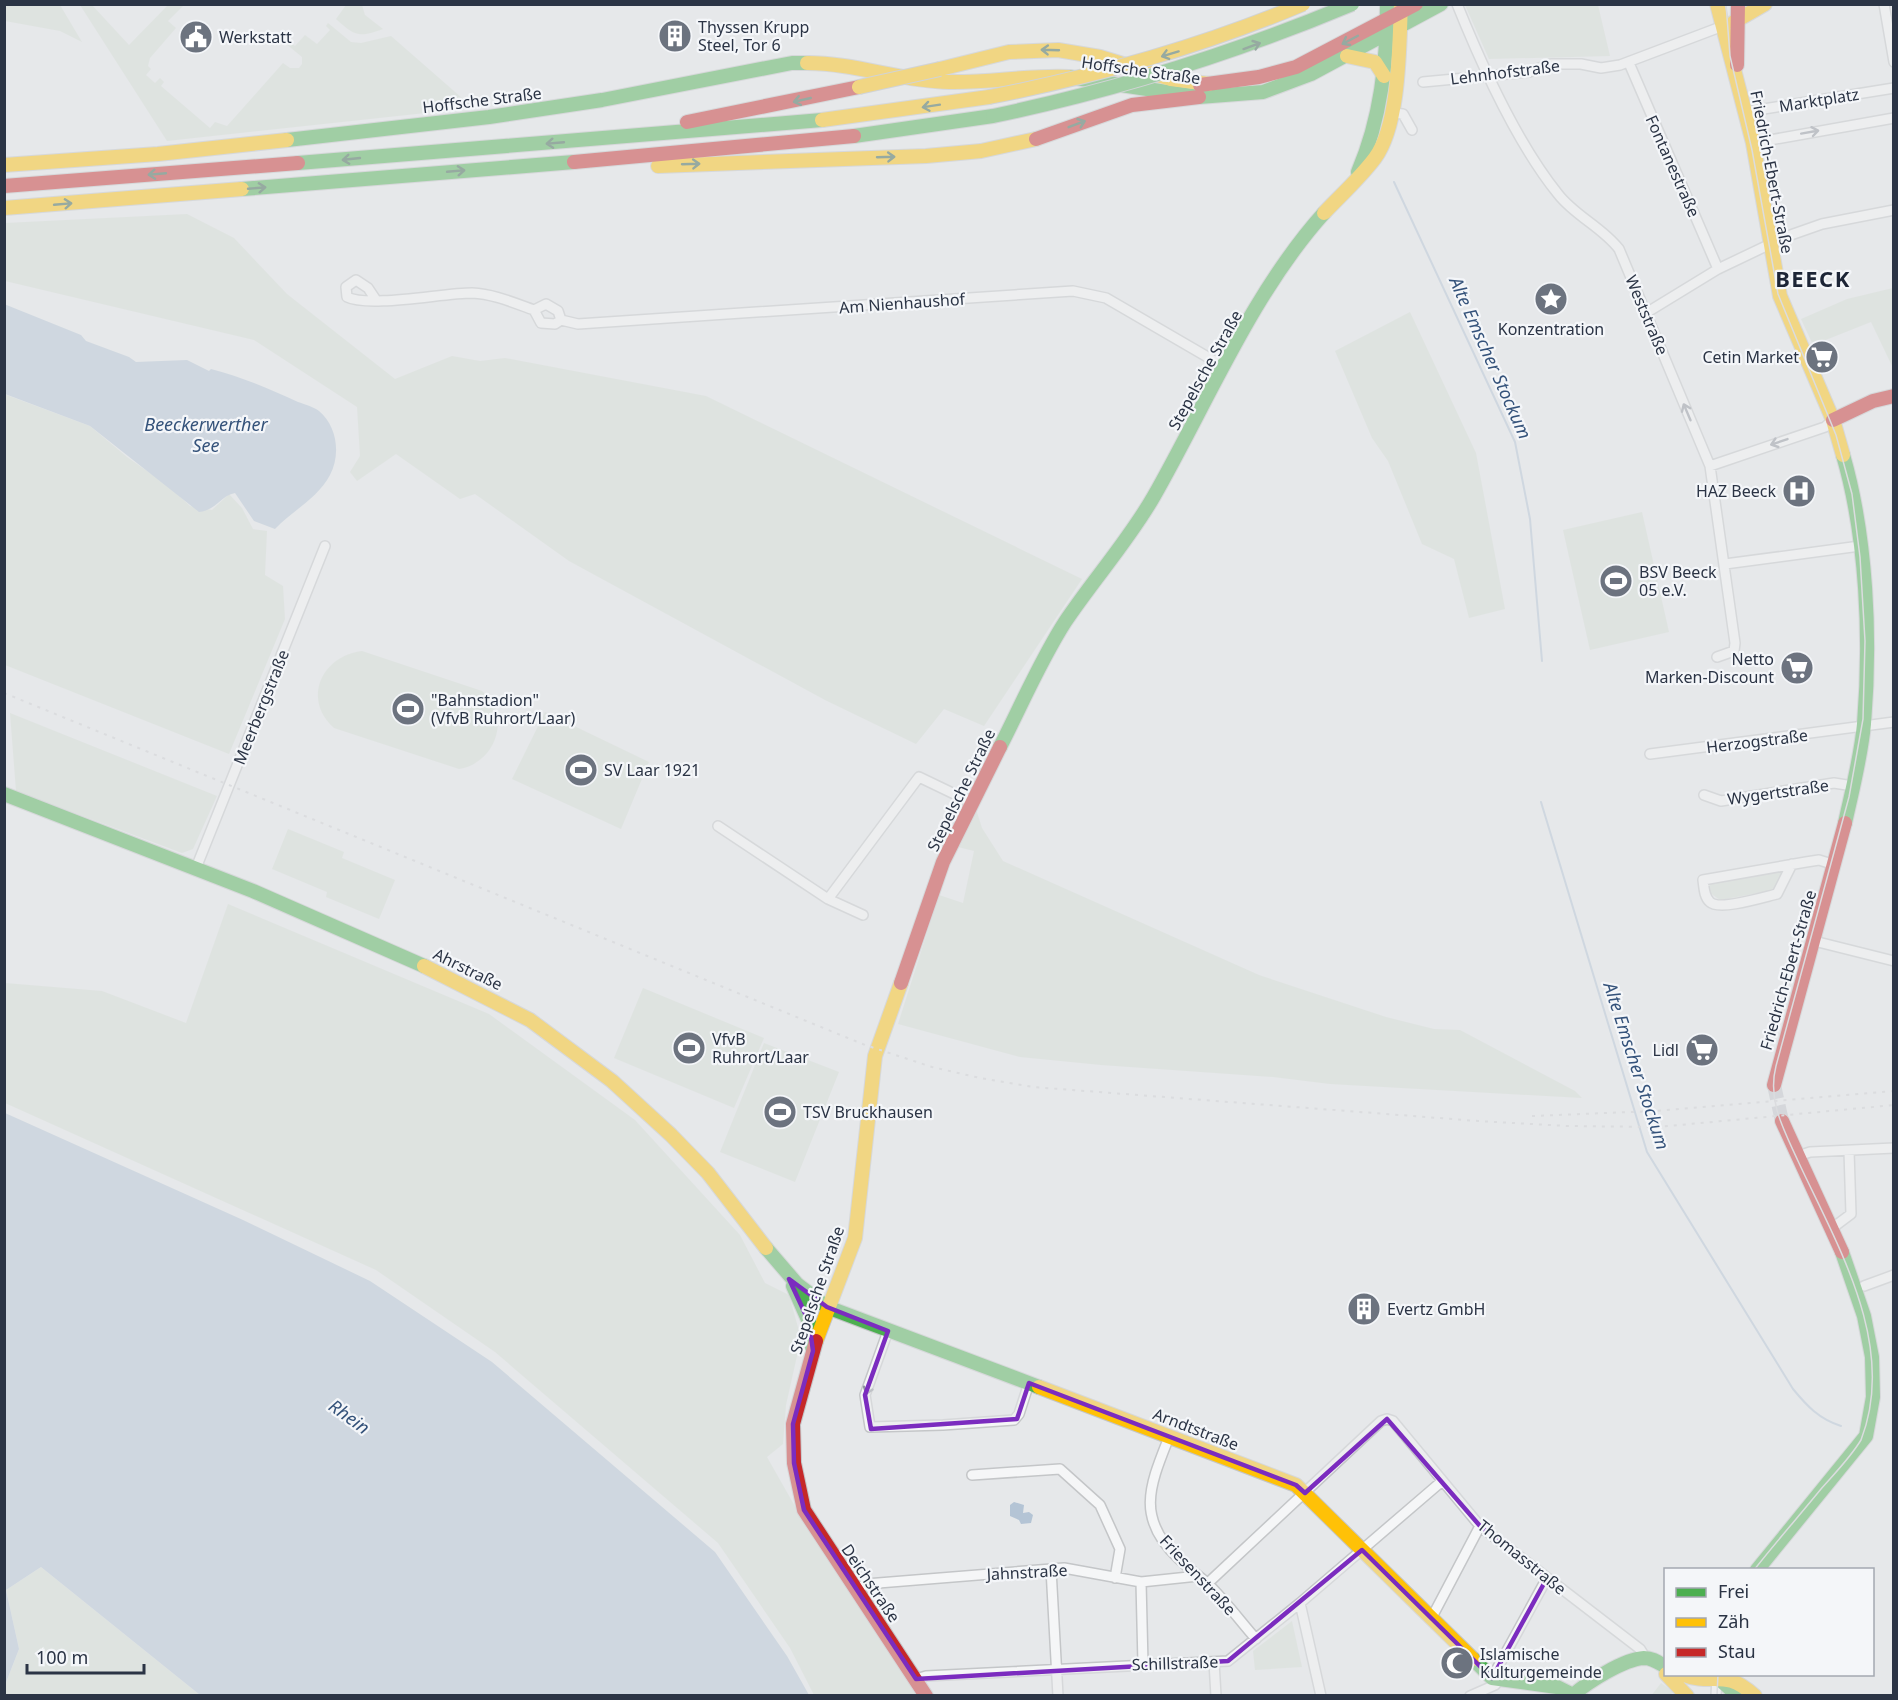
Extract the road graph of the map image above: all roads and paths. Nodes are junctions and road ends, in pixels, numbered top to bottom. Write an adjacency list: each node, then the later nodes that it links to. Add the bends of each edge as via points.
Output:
1 (1303, 4): 31 (main road, one-way to 31, bridge, via 1234,32 1122,68 989,97 833,119)
2 (1352, 4): 33 (main road, one-way to 2, bridge, via 857,136 993,116 1117,89 1211,61)
3 (1387, 4): 12 (main road, Stepelsche Straße)
4 (1416, 4): 11 (main road, Hoffsche Straße)
5 (1441, 4): 11 (main road, Hoffsche Straße)
6 (1457, 4): 17 (street, Weststraße)
7 (1717, 4): 13 (main road, Friedrich-Ebert-Straße)
8 (1765, 4): 10 (main road)
9 (1884, 4): 15 (street)
10 (1741, 10): 13 (main road); 20 (main road, Friedrich-Ebert-Straße)
11 (1401, 14): 12 (main road, Hoffsche Straße); 27 (main road, Stepelsche Straße)
12 (1388, 26): 14 (main road, Hoffsche Straße); 18 (main road, Stepelsche Straße); 19 (main road, Hoffsche Straße, one-way to 19, via 1296,67)
13 (1723, 26): 16 (street, Lehnhofstraße); 20 (main road, Friedrich-Ebert-Straße)
14 (1347, 56): 18 (main road, via 1375,62); 25 (main road, Hoffsche Straße)
15 (1893, 62)
16 (1629, 63): 17 (street, Lehnhofstraße, via 1601,68 1551,64 1529,72); 40 (street, Fontanestraße)
17 (1489, 75): 22 (street, Lehnhofstraße); 43 (street, Weststraße, via 1495,94 1558,196 1619,249)
18 (1384, 76): 36 (main road, Stepelsche Straße, via 1376,119)
19 (1259, 78): 23 (main road, Hoffsche Straße); 25 (main road)
20 (1737, 79): 28 (main road, Friedrich-Ebert-Straße)
21 (960, 82): 23 (main road, Hoffsche Straße, via 1052,66 1170,84); 26 (main road, Hoffsche Straße, via 1077,77); 34 (main road, Hoffsche Straße, via 889,76 825,63 792,63 602,100 489,117 158,154)
22 (1423, 82)
23 (1209, 84): 31 (main road, one-way to 31, bridge, via 1058,50 1009,52)
24 (1893, 88): 28 (street, Marktplatz)
25 (1263, 92): 26 (main road, Hoffsche Straße)
26 (1199, 97): 33 (main road, one-way to 26, via 627,167 955,154 1033,140 1132,105)
27 (1391, 112): 30 (street, via 1403,114); 36 (main road, Stepelsche Straße, via 1376,157)
28 (1745, 112): 32 (main road, Friedrich-Ebert-Straße)
29 (1893, 118): 32 (street, Marktplatz, one-way to 29)
30 (1412, 130)
31 (613, 138): 35 (main road, one-way to 35)
32 (1753, 143): 39 (main road, Friedrich-Ebert-Straße)
33 (592, 160): 37 (main road, one-way to 33)
34 (4, 165)
35 (4, 186)
36 (1350, 187): 45 (main road, Stepelsche Straße, via 1303,237)
37 (4, 208)
38 (1893, 210): 39 (street, via 1822,224)
39 (1769, 246): 40 (street); 47 (main road, Friedrich-Ebert-Straße, via 1780,296)
40 (1718, 268): 43 (street)
41 (376, 300): 42 (street, Am Nienhaushof, via 473,293)
42 (534, 310): 44 (street, Am Nienhaushof, via 541,323 555,324); 44 (street, Am Nienhaushof, via 540,305 553,306)
43 (1646, 313): 48 (street, Weststraße, one-way to 43)
44 (561, 320): 45 (street, Am Nienhaushof, via 578,324 1072,291 1106,298)
45 (1223, 366): 59 (main road, Stepelsche Straße, via 1147,507 1064,624)
46 (1893, 396): 47 (main road)
47 (1833, 420): 48 (street, one-way to 48, via 1825,427); 50 (main road, Friedrich-Ebert-Straße, via 1850,478)
48 (1710, 466): 51 (street, Weststraße)
49 (325, 546): 63 (street, Meerbergstraße)
50 (1860, 546): 51 (street); 54 (main road, Friedrich-Ebert-Straße, via 1867,668)
51 (1725, 564): 52 (street, Weststraße, via 1736,643 1734,651)
52 (1717, 657)
53 (1893, 722): 54 (street, Herzogstraße)
54 (1864, 726): 55 (street, Herzogstraße); 56 (main road, Friedrich-Ebert-Straße)
55 (1650, 754)
56 (1853, 786): 58 (street, Wygertstraße, via 1834,783 1721,801); 62 (main road, Friedrich-Ebert-Straße)
57 (4, 794): 63 (main road, Ahrstraße)
58 (1704, 795)
59 (971, 802): 64 (street, via 919,777); 77 (main road, Stepelsche Straße, via 944,862 874,1056 855,1238)
60 (718, 826): 64 (street)
61 (1792, 864): 61 (street, Friedrich-Ebert-Straße, via 1703,879 1706,897 1721,906 1777,894); 62 (street, Friedrich-Ebert-Straße, via 1819,860)
62 (1835, 865): 66 (main road, Friedrich-Ebert-Straße)
63 (196, 868): 75 (main road, Ahrstraße, via 343,928 463,984 507,1006 568,1046 631,1096 724,1192)
64 (828, 899): 65 (street)
65 (863, 915)
66 (1814, 941): 67 (street); 68 (main road, Friedrich-Ebert-Straße)
67 (1893, 961)
68 (1774, 1085)
69 (1782, 1120): 72 (main road)
70 (1893, 1148): 71 (street)
71 (1849, 1151): 72 (street); 73 (street, via 1851,1214)
72 (1798, 1156): 73 (main road)
73 (1835, 1226): 76 (main road)
74 (1893, 1275): 76 (street)
75 (789, 1279): 77 (main road, Ahrstraße); 79 (main road, via 809,1322)
76 (1864, 1286): 88 (main road, via 1883,1360 1882,1385 1873,1421 1852,1456)
77 (827, 1307): 78 (main road, Arndtstraße); 79 (main road, Stepelsche Straße)
78 (888, 1330): 80 (main road, Arndtstraße); 80 (street, one-way to 80, via 865,1395 870,1427 1014,1420)
79 (813, 1351): 84 (main road, Stepelsche Straße, via 793,1424)
80 (1029, 1383): 81 (main road, Arndtstraße)
81 (1169, 1437): 85 (main road, Arndtstraße, via 1296,1485); 90 (street, Friesenstraße, via 1151,1484 1151,1520 1161,1540)
82 (972, 1475): 91 (street, via 1060,1469 1100,1504 1120,1549)
83 (1441, 1482): 85 (street, Thomasstraße, via 1393,1421 1387,1419); 86 (street, Thomasstraße); 87 (street, Schillstraße)
84 (798, 1485): 95 (main road, Deichstraße, via 804,1510)
85 (1305, 1493): 87 (main road, Arndtstraße); 94 (street)
86 (1480, 1526): 92 (street, Thomasstraße); 97 (street)
87 (1362, 1550): 96 (street, Schillstraße); 97 (main road, Arndtstraße)
88 (1758, 1568)
89 (1052, 1569): 91 (street, Jahnstraße); 95 (street, Jahnstraße, via 866,1584); 102 (street)
90 (1198, 1576): 93 (street, Jahnstraße); 94 (street, Friesenstraße)
91 (1115, 1578): 93 (street, Jahnstraße)
92 (1547, 1578): 99 (street, Thomasstraße, via 1640,1649); 108 (street)
93 (1141, 1582): 101 (street)
94 (1208, 1583): 98 (street, Friesenstraße)
95 (855, 1590): 107 (main road, Deichstraße)
96 (1300, 1603): 98 (street, Schillstraße); 112 (street)
97 (1431, 1618): 108 (main road, Arndtstraße)
98 (1256, 1639): 100 (street, Schillstraße, via 1228,1661)
99 (1645, 1657): 103 (main road); 114 (main road, via 1581,1686)
100 (1214, 1662): 101 (street, Schillstraße); 111 (street)
101 (1143, 1664): 102 (street, Schillstraße)
102 (1057, 1668): 107 (street, Schillstraße); 110 (street)
103 (1664, 1669)
104 (1670, 1676): 115 (main road)
105 (1686, 1676): 106 (main road, via 1699,1681)
106 (1717, 1676): 116 (street); 117 (main road); 118 (main road, via 1735,1679)
107 (916, 1679): 109 (main road, Deichstraße)
108 (1496, 1679): 113 (street, via 1495,1685); 114 (main road, via 1557,1687)
109 (926, 1695)
110 (1058, 1695)
111 (1216, 1695)
112 (1321, 1695)
113 (1470, 1695)
114 (1573, 1695)
115 (1687, 1695)
116 (1716, 1695)
117 (1738, 1695)
118 (1755, 1695)

